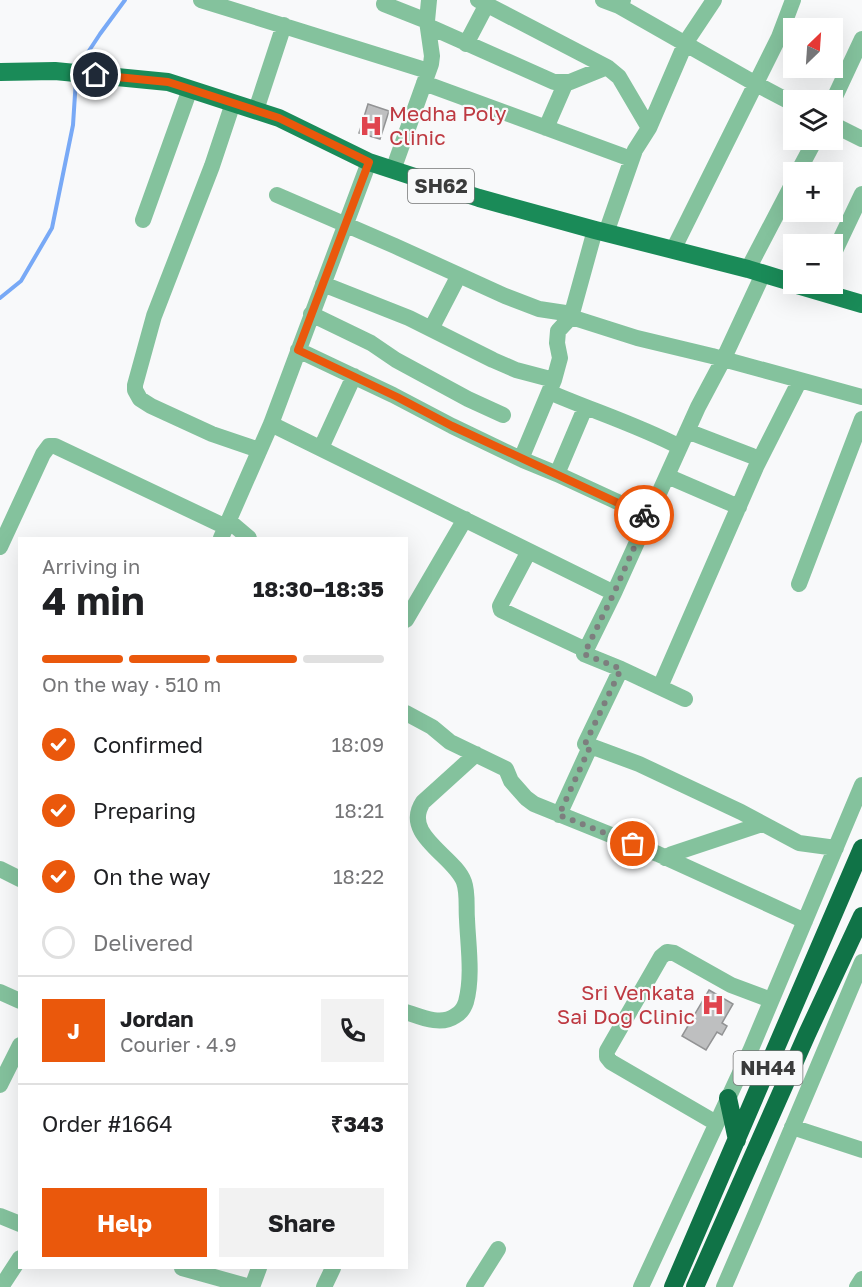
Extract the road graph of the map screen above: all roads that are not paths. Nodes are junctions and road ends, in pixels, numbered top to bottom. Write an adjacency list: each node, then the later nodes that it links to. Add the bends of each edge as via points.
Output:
1 (201, 0): 10 (street)
2 (429, 0): 9 (street)
3 (603, 0): 7 (street)
4 (714, 0): 13 (street)
5 (793, 0): 18 (street)
6 (482, 2): 12 (street); 14 (street)
7 (621, 3): 13 (street)
8 (384, 4): 9 (street)
9 (428, 24): 12 (street); 16 (street, via 432,56)
10 (284, 25): 16 (street); 23 (street)
11 (862, 39): 20 (street)
12 (466, 44): 17 (street, via 548,80)
13 (685, 44): 18 (street); 25 (street)
14 (607, 67): 17 (street); 25 (street, via 619,77)
15 (0, 72): 19 (main road, SH62, via 55,71 168,82)
16 (426, 77): 24 (street); 30 (street)
17 (566, 82): 24 (street)
18 (756, 84): 21 (street); 39 (street)
19 (190, 89): 22 (main road, SH62); 35 (street)
20 (838, 90)
21 (783, 98)
22 (233, 103): 23 (main road, SH62); 62 (street, via 154,316 135,390 151,406)
23 (256, 110): 29 (main road, SH62)
24 (546, 128): 28 (street)
25 (649, 128): 28 (street)
26 (843, 130): 27 (street)
27 (862, 139)
28 (631, 159): 37 (street)
29 (369, 162): 30 (main road, SH62); 36 (street)
30 (393, 170): 37 (main road, SH62)
31 (862, 194): 34 (street)
32 (277, 195): 36 (street)
33 (783, 207): 40 (street)
34 (856, 219): 38 (street)
35 (143, 220)
36 (345, 224): 41 (street); 43 (street)
37 (601, 231): 39 (main road, SH62); 47 (street)
38 (843, 240)
39 (673, 250): 40 (main road, SH62)
40 (755, 272): 42 (main road, SH62); 50 (street)
41 (459, 275): 47 (street, via 533,307); 48 (street)
42 (783, 280)
43 (323, 284): 46 (street); 48 (street)
44 (837, 294): 45 (main road, SH62)
45 (862, 304)
46 (311, 314): 49 (street); 56 (street)
47 (572, 315): 50 (street, via 637,338); 53 (street, via 558,331 560,358)
48 (431, 329): 53 (street)
49 (298, 350): 51 (street); 58 (street)
50 (723, 360): 52 (street); 59 (street)
51 (354, 376): 61 (street); 64 (street)
52 (801, 380): 54 (street); 67 (street)
53 (552, 386): 55 (street); 64 (street)
54 (862, 397)
55 (585, 408): 60 (street); 65 (street)
56 (503, 415)
57 (862, 419): 74 (street)
58 (271, 424): 61 (street); 62 (street)
59 (687, 431): 60 (street); 63 (street)
60 (680, 447): 66 (street)
61 (321, 448): 69 (street)
62 (259, 450): 70 (street)
63 (752, 456)
64 (521, 459): 65 (street)
65 (557, 474): 68 (street)
66 (667, 476): 67 (street); 68 (street)
67 (739, 507): 79 (street)
68 (648, 516): 75 (street)
69 (465, 519): 73 (street); 76 (street)
70 (225, 529): 71 (street); 72 (street, via 49,446)
71 (246, 537)
72 (0, 547)
73 (530, 551): 75 (street); 77 (street, via 501,610)
74 (799, 584)
75 (614, 593): 77 (street)
76 (408, 618)
77 (586, 650): 78 (street, via 584,654)
78 (621, 669): 79 (street); 82 (street, via 585,744)
79 (660, 687): 80 (street)
80 (685, 699)
81 (408, 714): 83 (street)
82 (590, 747): 85 (street); 86 (street, via 639,764)
83 (476, 754): 85 (street, via 506,769 530,802); 98 (street, via 418,811 422,832 464,882 469,968 466,1000 461,1011 447,1020)
84 (862, 785): 87 (street)
85 (559, 815): 89 (street)
86 (762, 824): 87 (street, via 799,843); 89 (street)
87 (836, 848): 93 (street)
88 (862, 848): 104 (highway, NH44)
89 (665, 858): 93 (street)
90 (0, 869): 91 (street)
91 (18, 878)
92 (862, 916): 120 (highway, NH44)
93 (805, 921): 97 (street)
94 (862, 962): 103 (street)
95 (0, 992): 96 (street)
96 (18, 1000)
97 (771, 1000): 101 (street); 102 (street, via 667,952 607,1051 611,1062)
98 (408, 1013)
99 (18, 1049): 100 (street)
100 (0, 1085)
101 (728, 1098): 102 (street); 104 (highway)
102 (716, 1123): 118 (street)
103 (792, 1127): 105 (street); 121 (street)
104 (737, 1140): 119 (highway, NH44)
105 (862, 1150)
106 (0, 1216): 107 (street)
107 (18, 1223)
108 (498, 1249): 117 (street)
109 (18, 1261): 114 (street)
110 (186, 1269): 115 (street)
111 (259, 1269): 115 (street)
112 (333, 1269): 116 (street)
113 (862, 1279): 122 (street)
114 (1, 1287)
115 (251, 1287)
116 (324, 1287)
117 (474, 1287)
118 (641, 1287)
119 (673, 1287)
120 (695, 1287)
121 (724, 1287)
122 (857, 1287)

